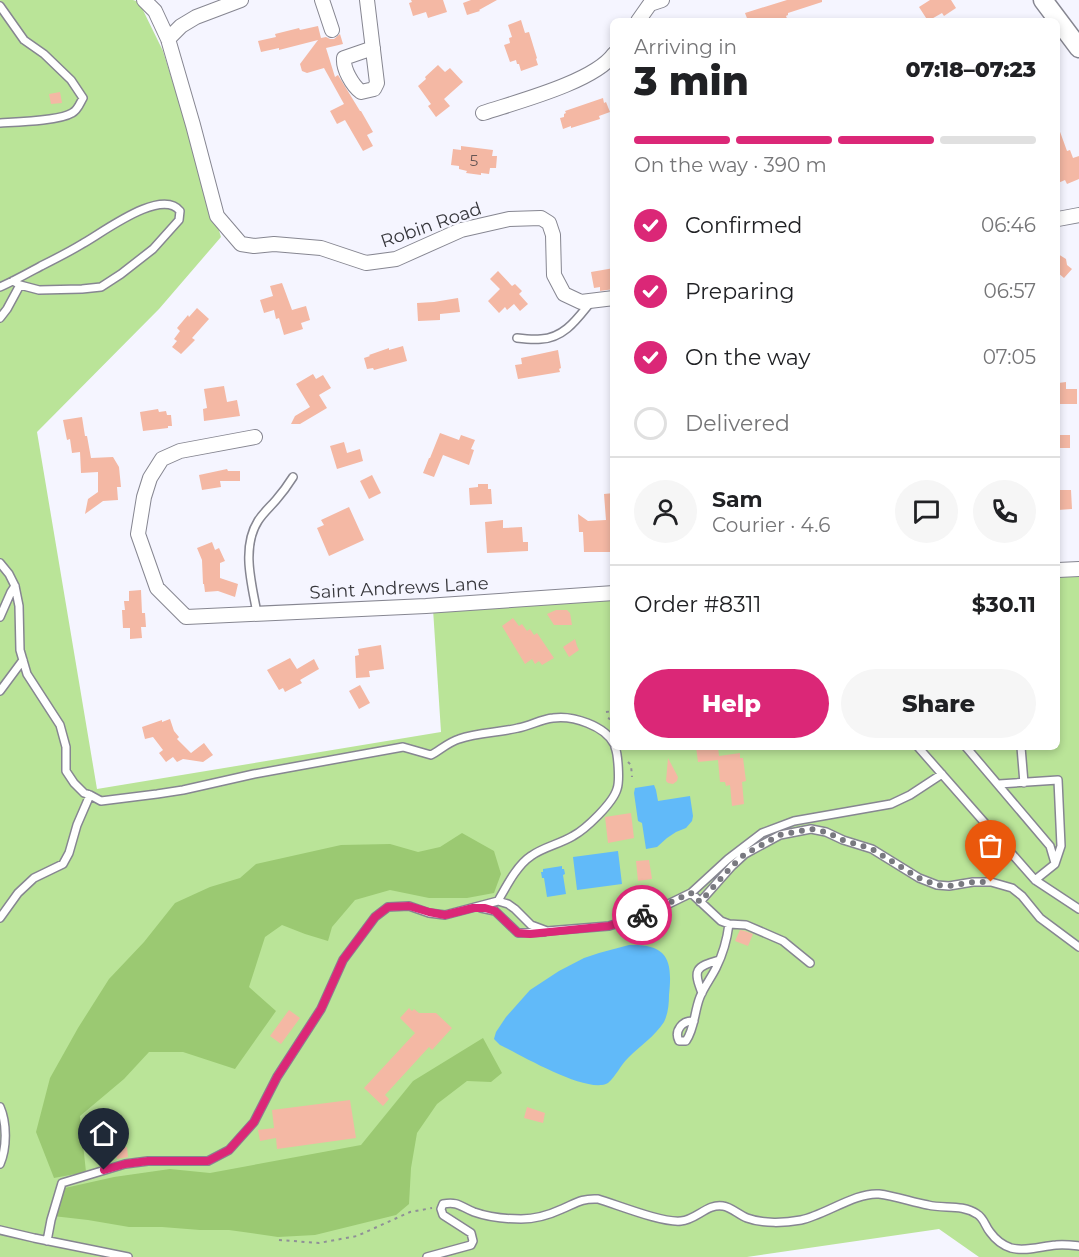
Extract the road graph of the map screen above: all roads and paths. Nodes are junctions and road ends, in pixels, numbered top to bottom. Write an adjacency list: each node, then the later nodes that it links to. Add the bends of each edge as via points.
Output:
1 (144, 0): 12 (street, via 155,10)
2 (241, 0): 12 (street, via 196,17)
3 (322, 0): 11 (street)
4 (367, 0): 13 (street)
5 (662, 0): 8 (street, via 650,4)
6 (1044, 0): 9 (main road)
7 (0, 6): 17 (lane, via 24,40 44,54 83,98 71,114)
8 (640, 18)
9 (1057, 18)
10 (1060, 22): 14 (main road)
11 (332, 30)
12 (168, 39): 23 (street, Robin Road, via 217,216 241,244 321,248 366,263 396,259 461,230 509,219 540,218 549,223 553,235 554,275 564,294 581,302)
13 (372, 48)
14 (1079, 48)
15 (610, 60): 16 (street, via 577,81)
16 (483, 113)
17 (0, 123)
18 (1079, 214): 19 (street)
19 (1060, 219)
20 (16, 283): 20 (lane, via 139,210 169,205 180,212 178,220 153,249 101,286 39,290); 21 (lane); 24 (lane)
21 (0, 287)
22 (610, 299): 23 (street, Robin Road)
23 (592, 301): 25 (lane, via 571,326 557,335)
24 (0, 318)
25 (517, 338)
26 (255, 437): 33 (street, Saint Andrews Lane, via 180,451 162,459 150,478 138,534 157,588 186,617)
27 (293, 477): 33 (lane, via 255,525 248,556)
28 (0, 563): 31 (lane)
29 (1079, 569): 30 (street)
30 (1060, 570)
31 (15, 586): 34 (lane); 35 (lane)
32 (610, 593): 33 (street, Saint Andrews Lane)
33 (257, 614)
34 (0, 617)
35 (23, 660): 36 (lane); 49 (lane, via 27,674 60,725 66,747 66,771)
36 (0, 691)
37 (606, 712): 38 (path)
38 (610, 712)
39 (610, 737): 49 (lane, via 599,728 572,718 553,718 457,739 431,755 403,747 183,790 101,801)
40 (616, 750): 53 (lane, via 618,789 608,804 573,836 529,857)
41 (921, 750): 45 (lane)
42 (969, 750): 48 (lane)
43 (1021, 750): 47 (lane)
44 (627, 760): 46 (path)
45 (942, 774): 51 (lane); 52 (lane, via 891,804 794,821 762,832)
46 (632, 777)
47 (1024, 783): 48 (lane); 50 (lane, via 1058,780 1060,846)
48 (999, 784): 50 (lane, via 1050,846)
49 (90, 795): 57 (lane, via 63,864 34,878)
50 (1055, 864): 51 (lane)
51 (1035, 880): 56 (lane)
52 (691, 893): 54 (lane); 59 (lane, via 652,912 609,926)
53 (498, 901): 55 (lane); 59 (lane)
54 (700, 902): 58 (lane); 60 (lane, via 745,854 780,835 811,829 872,849 937,885 973,882 1012,888 1040,918)
55 (473, 908): 59 (lane, via 495,911 518,933); 70 (lane, via 445,915 409,906 388,907 375,917 343,960 321,1009 277,1077 254,1122 229,1150 208,1161 125,1164 62,1183)
56 (1079, 909)
57 (0, 918)
58 (729, 924): 61 (lane); 62 (lane, via 746,925 783,941)
59 (547, 932)
60 (1079, 947)
61 (719, 960): 63 (lane); 63 (lane, via 699,968 697,979)
62 (810, 963)
63 (702, 993): 64 (lane)
64 (694, 1021)
65 (0, 1107): 66 (lane, via 5,1126)
66 (0, 1164)
67 (441, 1209): 69 (path, via 410,1212 357,1236 318,1243); 71 (lane, via 443,1203 451,1202 473,1212 520,1219 542,1217 582,1200 598,1199 669,1221 693,1218 720,1205 748,1219 786,1221 810,1218 864,1195 881,1194 976,1213 1001,1244 1013,1249); 73 (lane, via 443,1215 471,1233 473,1241 471,1245)
68 (0, 1230): 70 (lane)
69 (279, 1240)
70 (47, 1241): 72 (lane)
71 (1079, 1246)
72 (128, 1257)
73 (427, 1257)

